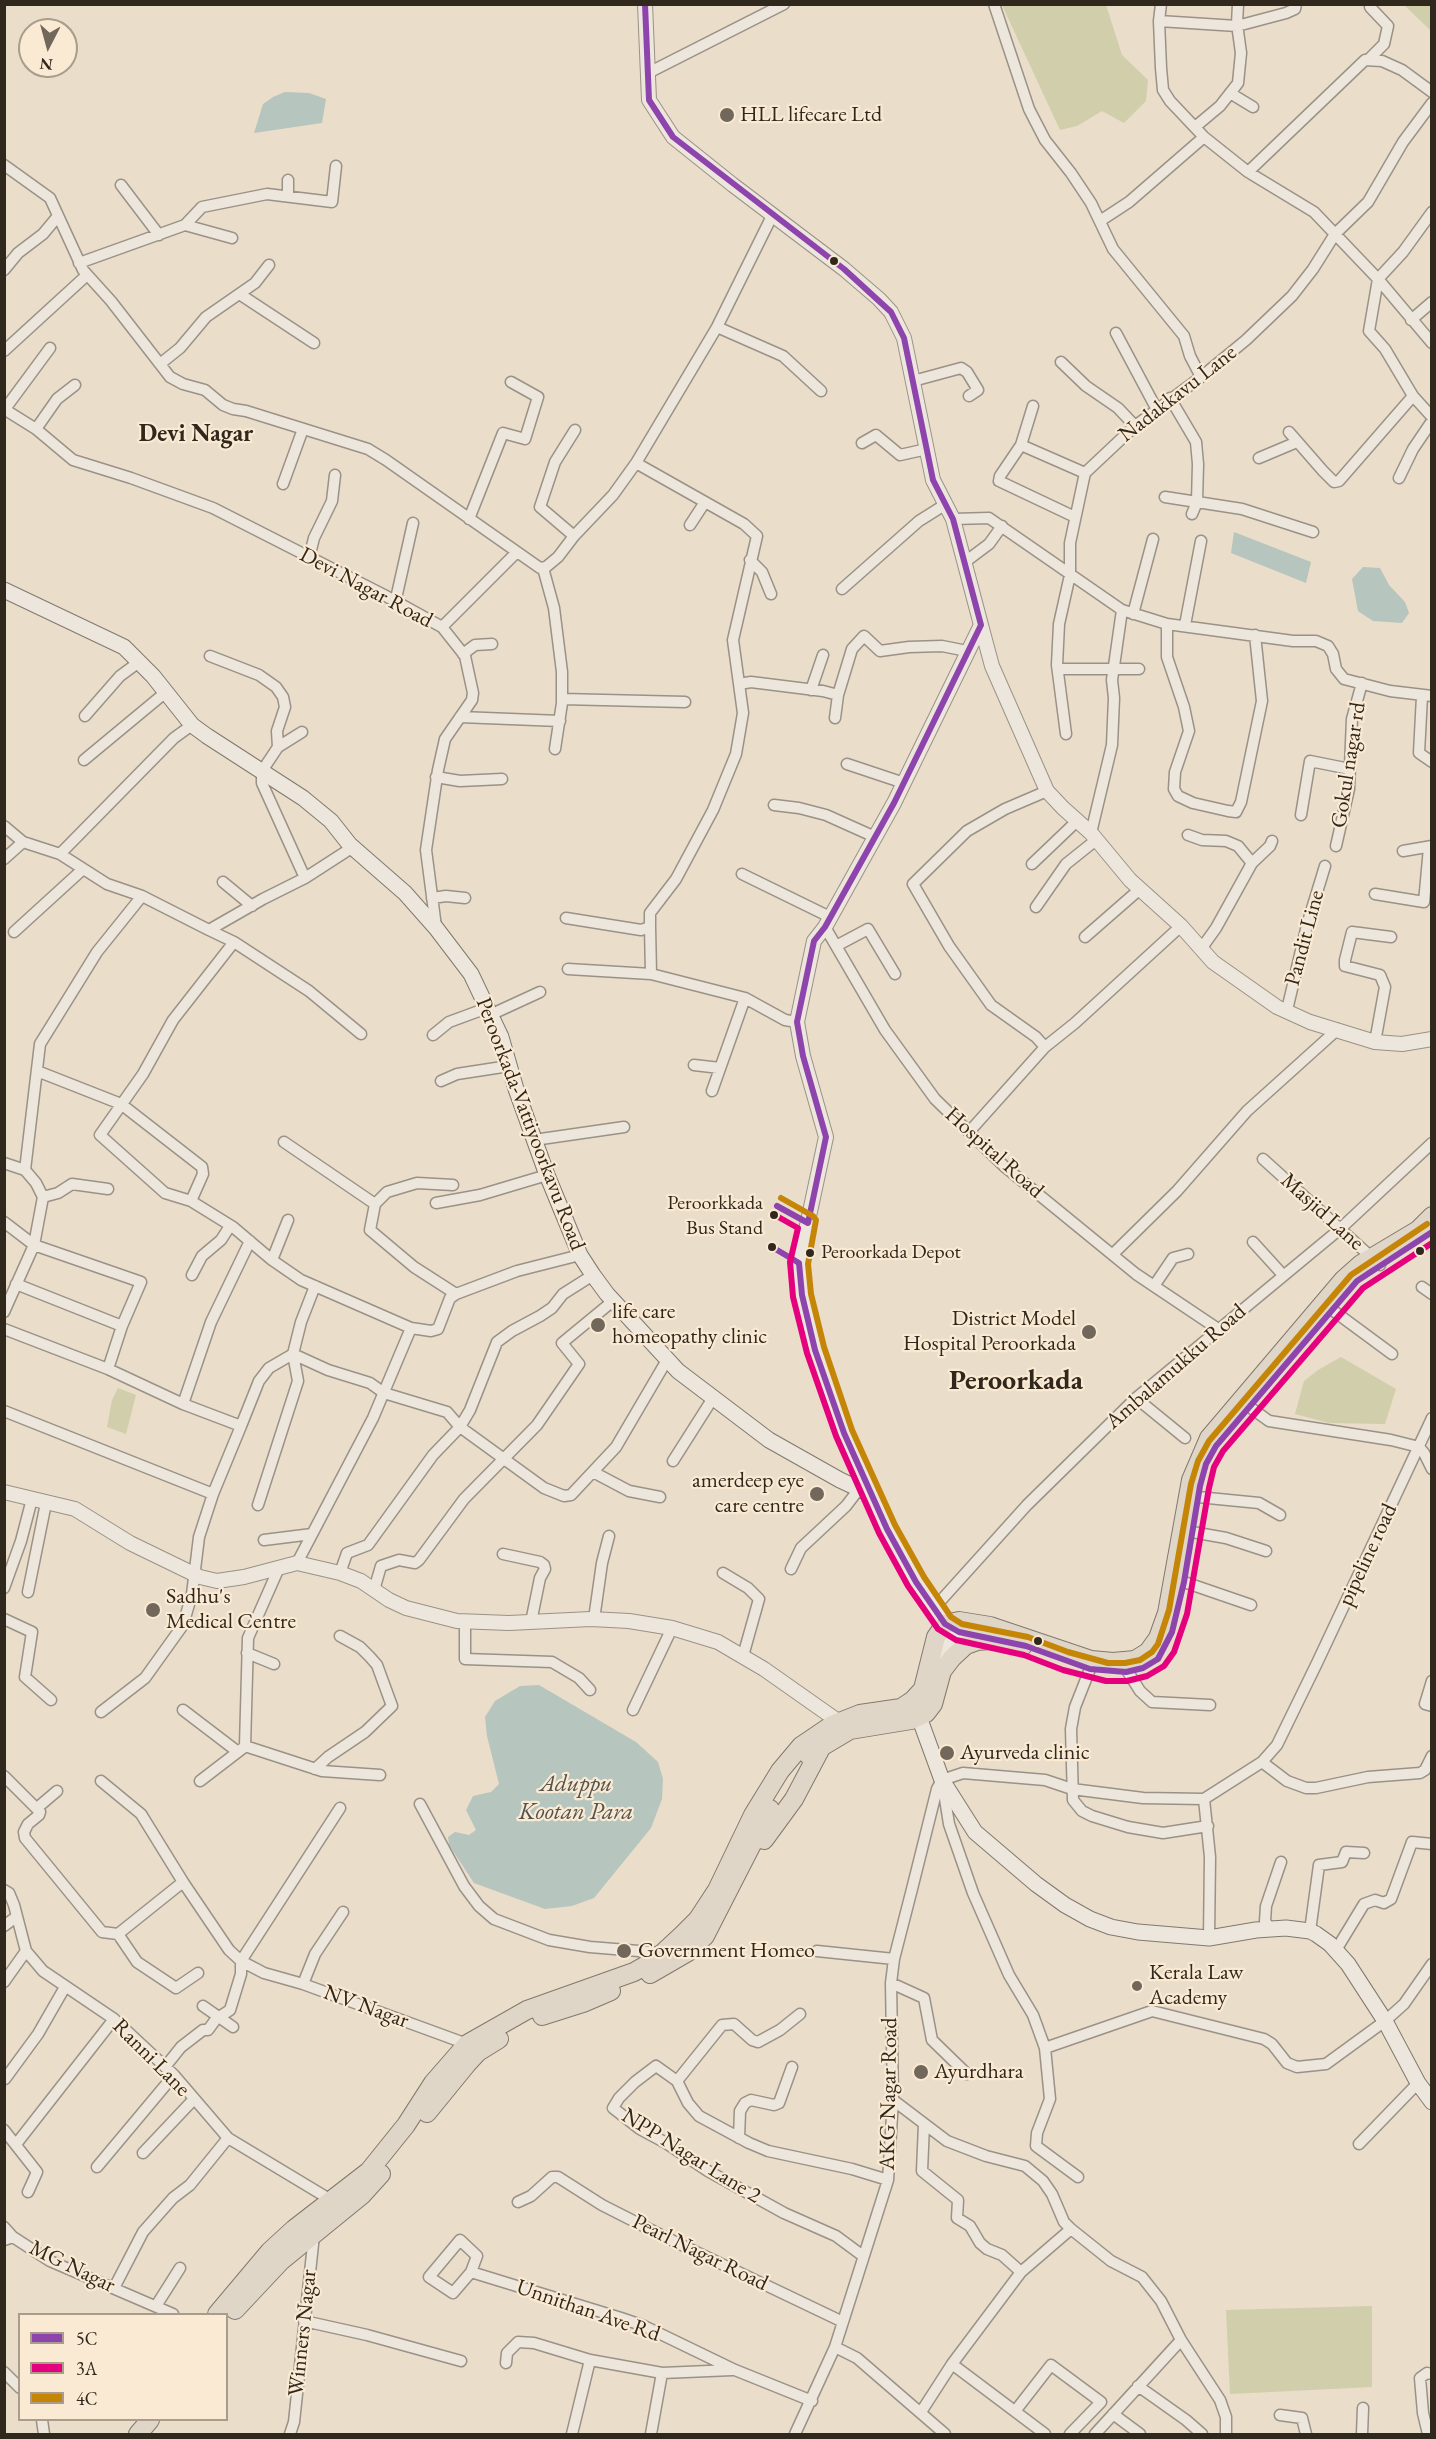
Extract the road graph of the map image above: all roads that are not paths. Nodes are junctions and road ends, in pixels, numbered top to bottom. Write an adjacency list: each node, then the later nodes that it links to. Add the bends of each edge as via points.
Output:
1 (645, 4): 11 (street)
2 (784, 4): 11 (street)
3 (994, 4): 27 (street, via 1029,109)
4 (1161, 4): 8 (street)
5 (1238, 4): 9 (street)
6 (1296, 4): 9 (street, via 1295,9 1286,13)
7 (1370, 7): 10 (street, via 1388,26 1383,44)
8 (1159, 21): 9 (street); 16 (street, via 1163,90)
9 (1238, 26): 13 (street, via 1238,83)
10 (1368, 60): 12 (street, via 1402,70); 20 (street)
11 (648, 73): 26 (street, via 649,100 674,137)
12 (1431, 92)
13 (1230, 93): 15 (street); 16 (street)
14 (1431, 103): 29 (street, Nadakkavu Lane, via 1368,202)
15 (1254, 107)
16 (1195, 127): 17 (street)
17 (1204, 137): 20 (street); 27 (street, via 1130,202)
18 (4, 165): 25 (street, via 50,198)
19 (336, 166): 23 (street, via 332,202)
20 (1248, 172): 29 (street, via 1314,212)
21 (288, 180): 23 (street)
22 (121, 185): 30 (street)
23 (288, 196): 28 (street, via 267,194 202,207)
24 (1431, 212): 36 (street)
25 (58, 216): 32 (street); 34 (street)
26 (772, 216): 40 (street); 49 (street, via 844,269 891,312 904,338)
27 (1100, 221): 48 (street, via 1113,249 1184,336)
28 (185, 225): 30 (street); 31 (street)
29 (1335, 234): 36 (street); 48 (street, Nadakkavu Lane, via 1292,296)
30 (159, 235): 32 (street)
31 (232, 238)
32 (79, 263): 35 (street)
33 (269, 265): 37 (street)
34 (4, 270)
35 (87, 275): 45 (street); 47 (street)
36 (1378, 279): 39 (street); 54 (street, via 1369,331 1385,349)
37 (241, 295): 42 (street); 47 (street, via 206,317 180,348)
38 (1431, 302): 39 (street)
39 (1411, 320): 43 (street)
40 (717, 327): 52 (street, via 783,356); 70 (street)
41 (1116, 333): 57 (street)
42 (314, 343)
43 (1431, 343)
44 (50, 348): 58 (street)
45 (4, 351)
46 (1061, 362): 60 (street)
47 (160, 364): 62 (street, via 170,376 205,390 223,405)
48 (1201, 377): 55 (street, Nadakkavu Lane)
49 (913, 381): 53 (street, via 961,368 978,390); 68 (street)
50 (511, 382): 81 (street, via 538,397 535,408 525,439 503,433)
51 (75, 385): 61 (street, via 57,399)
52 (821, 391)
53 (969, 396)
54 (1413, 396): 59 (street); 66 (street, via 1334,482)
55 (1170, 398): 57 (street, Nadakkavu Lane); 77 (street, via 1196,442)
56 (1033, 406): 67 (street)
57 (1156, 408): 60 (street, Nadakkavu Lane)
58 (4, 409): 61 (street, Devi Nagar Road)
59 (1431, 419): 73 (street)
60 (1135, 426): 71 (street, Nadakkavu Lane)
61 (36, 429): 91 (street, Devi Nagar Road, via 73,460 213,508)
62 (303, 429): 74 (street); 81 (street, via 368,449)
63 (575, 430): 87 (street, via 555,462 540,507)
64 (1289, 432): 66 (street)
65 (862, 442): 68 (street, via 876,435 900,454)
66 (1297, 442): 69 (street)
67 (1021, 445): 71 (street); 80 (street, via 999,481)
68 (927, 449): 78 (street, via 933,480)
69 (1259, 458)
70 (636, 463): 76 (street); 87 (street, via 613,495)
71 (1085, 473): 80 (street)
72 (336, 475): 91 (street, via 332,501)
73 (1399, 478)
74 (283, 484)
75 (1165, 497): 77 (street)
76 (705, 502): 84 (street); 92 (street, via 757,536)
77 (1197, 502): 79 (street); 86 (street, via 1242,508)
78 (946, 504): 82 (street); 96 (street, via 919,521)
79 (1192, 514)
80 (1075, 517): 95 (street)
81 (469, 519): 90 (street)
82 (954, 519): 85 (street, via 989,518); 93 (street)
83 (413, 523): 99 (street)
84 (690, 525)
85 (1002, 526): 93 (street, via 989,544); 95 (street)
86 (1313, 532)
87 (573, 536): 94 (street)
88 (1153, 539): 101 (street)
89 (1201, 541): 104 (street)
90 (516, 553): 94 (street); 105 (street)
91 (309, 558): 99 (street, Devi Nagar Road)
92 (750, 560): 98 (street, via 762,572); 117 (street, via 734,640)
93 (965, 562): 103 (street)
94 (543, 568): 122 (street, via 554,608)
95 (1070, 575): 100 (street); 113 (street, via 1059,624)
96 (842, 589)
97 (4, 590): 112 (main road, Peroorkada-Vattiyoorkavu Road, via 124,647)
98 (771, 594)
99 (395, 603): 105 (street, Devi Nagar Road)
100 (1122, 610): 101 (street); 114 (street)
101 (1133, 614): 102 (street)
102 (1167, 624): 104 (street); 106 (street, via 1167,657 1189,731 1175,772 1174,789 1178,796 1193,803 1236,812 1262,701)
103 (981, 625): 108 (street); 141 (street, via 992,666)
104 (1185, 625): 106 (street)
105 (442, 627): 109 (street, Devi Nagar Road)
106 (1255, 635): 116 (street, via 1316,641 1328,646 1344,679)
107 (492, 644): 109 (street, via 475,645)
108 (966, 651): 120 (street, via 942,646 880,651 864,636 852,649); 140 (street)
109 (463, 654): 125 (street, Devi Nagar Road, via 473,693)
110 (823, 654): 118 (street)
111 (210, 656): 131 (street, via 259,675 276,687 285,707 277,731)
112 (139, 662): 119 (main road, Peroorkada-Vattiyoorkavu Road); 124 (street, via 120,676)
113 (1058, 669): 114 (street); 130 (street)
114 (1114, 669): 115 (street); 147 (street, via 1112,745)
115 (1139, 669)
116 (1362, 683): 121 (street); 136 (street, Gokul nagar rd, via 1352,719)
117 (739, 684): 118 (street); 174 (street, via 742,713 736,754 713,810 681,869 650,914)
118 (811, 690): 120 (street)
119 (166, 692): 128 (main road, Peroorkada-Vattiyoorkavu Road); 133 (street)
120 (838, 695): 126 (street)
121 (1427, 696): 134 (street, via 1419,753)
122 (562, 699): 123 (street); 127 (street)
123 (685, 702)
124 (85, 716)
125 (460, 717): 127 (street); 138 (street, Devi Nagar Road, via 445,739)
126 (836, 718)
127 (560, 721): 132 (street)
128 (192, 725): 137 (main road, Peroorkada-Vattiyoorkavu Road); 155 (street, via 174,738)
129 (302, 732): 131 (street)
130 (1066, 734)
131 (278, 747): 137 (street)
132 (555, 749)
133 (84, 760)
134 (1431, 762)
135 (847, 764): 140 (street)
136 (1350, 769): 143 (street, via 1310,761); 151 (street, Gokul nagar rd)
137 (262, 771): 152 (main road, Peroorkada-Vattiyoorkavu Road, via 331,821); 162 (street, via 270,805)
138 (436, 777): 139 (street, via 460,782); 167 (street, Devi Nagar Road, via 426,850)
139 (502, 779)
140 (904, 783): 148 (street)
141 (1047, 791): 144 (street); 196 (street, via 967,831 913,884 949,946 991,1005)
142 (774, 805): 148 (street, via 826,815)
143 (1301, 815)
144 (1077, 820): 147 (street); 158 (street)
145 (4, 826): 150 (street)
146 (1188, 835): 157 (street, via 1238,846)
147 (1094, 836): 164 (street); 170 (street, via 1066,864)
148 (875, 837): 172 (street)
149 (1272, 841): 157 (street)
150 (23, 842): 155 (street); 156 (street)
151 (1336, 846)
152 (353, 847): 162 (street); 175 (main road, Peroorkada-Vattiyoorkavu Road, via 405,893)
153 (1430, 847): 154 (street); 165 (street, via 1424,902)
154 (1403, 850)
155 (60, 854): 160 (street)
156 (4, 859)
157 (1252, 863): 182 (street)
158 (1032, 864)
159 (1325, 866): 188 (street, Pandit Line)
160 (82, 870): 166 (street); 177 (street)
161 (742, 874): 172 (street)
162 (305, 878): 169 (street)
163 (223, 882): 169 (street)
164 (1140, 889): 173 (street); 178 (street)
165 (1375, 894)
166 (142, 896): 176 (street); 200 (street, via 97,952 48,1030 40,1044)
167 (432, 898): 168 (street); 175 (street, Devi Nagar Road)
168 (465, 898)
169 (252, 906): 176 (street)
170 (1036, 907)
171 (566, 918): 174 (street, via 641,930)
172 (827, 922): 181 (street, Hospital Road); 190 (street, via 814,941)
173 (1181, 926): 182 (street); 196 (street)
174 (650, 927): 184 (street)
175 (436, 928): 189 (main road, Peroorkada-Vattiyoorkavu Road, via 471,974)
176 (209, 930): 180 (street)
177 (14, 932)
178 (1085, 937)
179 (1391, 937): 195 (street, via 1352,932 1345,960 1345,966 1380,975 1385,987)
180 (234, 942): 192 (street, via 309,991); 203 (street, via 173,1020)
181 (836, 946): 185 (street, via 868,929); 205 (street, Hospital Road, via 885,1030 935,1099)
182 (1201, 949): 188 (street, via 1248,988)
183 (568, 969): 184 (street)
184 (651, 974): 187 (street)
185 (895, 974)
186 (540, 992): 189 (street)
187 (745, 998): 190 (street, via 785,1020); 199 (street)
188 (1287, 1010): 191 (street, via 1310,1022)
189 (489, 1012): 193 (street, via 449,1022); 198 (main road, Peroorkada-Vattiyoorkavu Road)
190 (797, 1022): 269 (street, via 826,1137 799,1263 802,1295 815,1350)
191 (1338, 1029): 195 (street); 228 (street, via 1247,1111 1177,1191)
192 (361, 1034)
193 (433, 1035)
194 (1431, 1039): 195 (street, via 1402,1044)
195 (1375, 1042)
196 (1045, 1047): 205 (street)
197 (694, 1065): 199 (street)
198 (509, 1066): 201 (street, via 457,1074); 206 (main road, Peroorkada-Vattiyoorkavu Road)
199 (720, 1068): 202 (street)
200 (37, 1071): 203 (street); 211 (street)
201 (441, 1081)
202 (712, 1090)
203 (121, 1104): 216 (street, via 202,1167 203,1174); 216 (street, via 100,1135 165,1193)
204 (624, 1127): 206 (street)
205 (969, 1132): 228 (street, Hospital Road, via 1005,1167)
206 (534, 1140): 212 (main road, Peroorkada-Vattiyoorkavu Road)
207 (284, 1142): 218 (street)
208 (1431, 1143): 223 (street, Ambalamukku Road)
209 (1263, 1159): 223 (street, Masjid Lane)
210 (4, 1163): 211 (street)
211 (26, 1170): 215 (street)
212 (547, 1175): 217 (street, via 480,1195); 230 (main road, Peroorkada-Vattiyoorkavu Road)
213 (453, 1185): 218 (street, via 417,1183 387,1192)
214 (108, 1189): 215 (street, via 72,1184)
215 (43, 1197): 227 (street)
216 (191, 1201): 222 (street)
217 (436, 1203)
218 (375, 1204): 240 (street, via 371,1233)
219 (1431, 1216): 232 (main road)
220 (288, 1220): 231 (street)
221 (4, 1222): 227 (street)
222 (230, 1226): 225 (street); 233 (street, via 202,1256)
223 (1340, 1229): 232 (street, Masjid Lane); 235 (street, Ambalamukku Road)
224 (1431, 1232): 232 (main road)
225 (250, 1241): 231 (street); 256 (street, via 211,1323)
226 (1253, 1242): 235 (street)
227 (34, 1245): 236 (street); 245 (street, via 141,1282)
228 (1113, 1254): 238 (street, Hospital Road)
229 (1188, 1254): 238 (street, via 1173,1258)
230 (580, 1255): 234 (main road, Peroorkada-Vattiyoorkavu Road); 240 (street, via 517,1271)
231 (272, 1260): 237 (street)
232 (1376, 1262): 244 (main road); 257 (main road, via 1343,1280)
233 (192, 1275)
234 (592, 1275): 242 (main road, Peroorkada-Vattiyoorkavu Road); 261 (street, via 563,1294 552,1308 496,1342)
235 (1283, 1275): 248 (street, Ambalamukku Road)
236 (16, 1284): 243 (street); 245 (street)
237 (315, 1286): 246 (street); 249 (street)
238 (1154, 1286): 248 (street, Hospital Road)
239 (1422, 1287): 241 (street)
240 (456, 1294): 246 (street, via 450,1298 438,1329)
241 (1431, 1294)
242 (613, 1301): 251 (main road, Peroorkada-Vattiyoorkavu Road); 264 (street, via 562,1343 579,1364 537,1425)
243 (5, 1310)
244 (1331, 1310): 250 (street); 257 (main road)
245 (122, 1326): 252 (street)
246 (411, 1328): 253 (street)
247 (4, 1329): 252 (street)
248 (1218, 1329): 255 (street, Ambalamukku Road)
249 (293, 1354): 253 (street, via 370,1383); 260 (street, via 269,1368 259,1381); 275 (street, via 298,1381)
250 (1392, 1354)
251 (668, 1359): 254 (main road, Peroorkada-Vattiyoorkavu Road); 267 (street, via 616,1447)
252 (108, 1369): 256 (street)
253 (384, 1393): 261 (street, via 447,1412); 278 (street)
254 (713, 1398): 265 (street); 269 (main road, Peroorkada-Vattiyoorkavu Road, via 769,1440)
255 (1136, 1398): 262 (street); 294 (street, Ambalamukku Road, via 1028,1505)
256 (183, 1404): 260 (street)
257 (1244, 1404): 263 (street, via 1269,1421); 272 (main road, via 1206,1464); 286 (main road, via 1209,1438 1200,1455 1191,1480)
258 (4, 1411): 270 (street)
259 (1431, 1418): 263 (street, pipeline road)
260 (241, 1426): 270 (street)
261 (460, 1427): 264 (street); 287 (street, via 433,1455 368,1545 347,1553)
262 (1185, 1438)
263 (1419, 1447): 266 (street); 322 (street, pipeline road, via 1277,1744)
264 (504, 1459): 267 (street, via 544,1488 564,1496 572,1495); 291 (street, via 464,1499 419,1560 399,1560 381,1566)
265 (673, 1461)
266 (1431, 1469)
267 (593, 1472): 271 (street, via 629,1491)
268 (4, 1492): 273 (street)
269 (866, 1492): 284 (street, via 801,1548); 294 (main road, via 916,1582)
270 (213, 1494): 289 (street, via 199,1537)
271 (660, 1497)
272 (1198, 1497): 276 (street, via 1259,1503); 277 (main road)
273 (32, 1499): 274 (street); 290 (street)
274 (46, 1503): 289 (street, via 75,1509 130,1543); 292 (street)
275 (258, 1505)
276 (1280, 1515)
277 (1192, 1532): 281 (street); 286 (main road)
278 (312, 1534): 280 (street); 283 (street)
279 (609, 1536): 296 (street)
280 (264, 1540)
281 (1266, 1551)
282 (503, 1554): 298 (street, via 544,1565)
283 (297, 1563): 285 (street); 287 (street)
284 (791, 1569)
285 (278, 1570): 289 (street, via 217,1581); 303 (street, via 248,1638)
286 (1182, 1572): 293 (street); 305 (main road, via 1158,1638 1148,1652 1134,1660 1113,1662); 309 (main road, via 1178,1612 1166,1648 1158,1659)
287 (340, 1573): 291 (street)
288 (723, 1573): 304 (street, via 759,1599)
289 (193, 1574): 318 (street, via 183,1625 145,1678)
290 (4, 1588)
291 (374, 1590): 297 (street, via 406,1608)
292 (28, 1592)
293 (1251, 1605)
294 (935, 1607): 299 (main road)
295 (4, 1619): 312 (street, via 32,1632 25,1677)
296 (594, 1619): 298 (street); 300 (street)
297 (465, 1622): 298 (street); 311 (street, via 465,1659 552,1662 579,1678)
298 (531, 1622)
299 (945, 1624): 302 (main road); 305 (main road, via 959,1621 990,1626); 308 (main road, via 949,1642); 315 (main road, via 936,1638)
300 (672, 1628): 304 (street, via 718,1642); 317 (street)
301 (340, 1636): 323 (street, via 360,1647 377,1665 392,1706 365,1732)
302 (990, 1640): 305 (main road); 308 (main road, via 966,1646)
303 (247, 1653): 306 (street); 320 (street)
304 (743, 1656): 319 (street)
305 (1065, 1656): 307 (main road)
306 (274, 1664)
307 (1090, 1669): 309 (main road); 329 (street, via 1071,1729)
308 (942, 1671): 315 (main road, via 932,1706)
309 (1128, 1672): 313 (street, via 1152,1702)
310 (1431, 1681): 314 (street, via 1425,1704)
311 (590, 1690)
312 (51, 1700)
313 (1210, 1705)
314 (1431, 1706)
315 (916, 1709): 319 (main road); 326 (main road)
316 (183, 1710): 320 (street)
317 (633, 1710)
318 (102, 1712)
319 (845, 1726): 336 (main road, via 808,1754 785,1782); 336 (main road, via 820,1731 780,1771 753,1815)
320 (242, 1749): 323 (street); 328 (street)
321 (1431, 1756): 322 (street, via 1420,1773 1316,1788 1287,1781)
322 (1262, 1762): 331 (street)
323 (315, 1769): 324 (street)
324 (380, 1775)
325 (4, 1776): 333 (street)
326 (942, 1780): 329 (street, via 963,1773 1045,1780); 348 (main road, via 975,1832 1065,1905 1111,1927); 353 (street, AKG Nagar Road); 368 (street, via 949,1824 973,1893 1009,1975 1033,2015)
327 (101, 1781): 340 (street, via 141,1814)
328 (200, 1781)
329 (1072, 1789): 331 (street, via 1143,1798); 335 (street, via 1073,1800 1082,1811 1107,1822 1164,1833)
330 (57, 1791): 333 (street)
331 (1204, 1799): 335 (street)
332 (420, 1804): 352 (street, via 464,1886 494,1919 549,1940)
333 (37, 1808): 347 (street, via 39,1815 28,1824 25,1838 102,1932)
334 (340, 1808): 354 (street)
335 (1208, 1826): 348 (street)
336 (746, 1844): 352 (main road, via 705,1936 688,1952)
337 (1431, 1844): 349 (street, via 1412,1842 1391,1899 1364,1904)
338 (1364, 1853): 346 (street, via 1346,1852 1342,1862 1319,1865)
339 (1281, 1862): 345 (street, via 1266,1906 1265,1921)
340 (183, 1882): 347 (street); 354 (street, via 229,1950)
341 (4, 1890): 343 (street, Ranni Lane, via 12,1899)
342 (343, 1912): 359 (street, via 315,1954)
343 (16, 1917): 344 (street); 350 (street, Ranni Lane)
344 (4, 1926)
345 (1270, 1929): 346 (main road); 348 (main road)
346 (1310, 1931): 349 (main road)
347 (118, 1934): 356 (street, via 137,1962 176,1988)
348 (1209, 1938)
349 (1336, 1950): 365 (main road)
350 (26, 1951): 357 (street); 360 (street, Ranni Lane, via 43,1971)
351 (817, 1951): 353 (street)
352 (667, 1958): 367 (main road, via 634,1984 599,1989 583,2003 535,2018)
353 (894, 1959): 358 (street, AKG Nagar Road)
354 (241, 1961): 359 (street, NV Nagar, via 264,1973); 363 (street, via 230,2010)
355 (1429, 1971): 365 (street, via 1404,2004)
356 (198, 1973)
357 (4, 1982)
358 (891, 1983): 371 (street, via 924,1998 932,2040); 376 (street, AKG Nagar Road)
359 (303, 1984): 367 (street, NV Nagar)
360 (65, 1987): 364 (street, Ranni Lane); 372 (street, via 38,2034)
361 (203, 2006): 363 (street)
362 (800, 2014): 373 (street, via 758,2042 734,2024 722,2025)
363 (220, 2017): 366 (street); 370 (street, via 180,2048)
364 (114, 2019): 370 (street, Ranni Lane); 382 (street)
365 (1385, 2021): 368 (street, via 1326,2064 1312,2067 1287,2063 1264,2039 1152,2011); 374 (main road)
366 (233, 2027)
367 (472, 2048): 390 (main road, via 392,2162 362,2195)
368 (1045, 2048): 386 (street, via 1050,2099 1036,2145)
369 (792, 2067): 381 (street, via 779,2103 745,2103 740,2111)
370 (170, 2071): 375 (street, Ranni Lane); 385 (street)
371 (967, 2074)
372 (5, 2079)
373 (677, 2081): 381 (street, via 699,2116); 395 (street, NPP Nagar Lane 2, via 656,2066 635,2082 613,2108 708,2171 783,2213 836,2236)
374 (1418, 2083): 377 (main road); 383 (street)
375 (194, 2099): 380 (street, Ranni Lane); 384 (street)
376 (893, 2100): 378 (street); 387 (street, AKG Nagar Road)
377 (1431, 2102)
378 (924, 2124): 392 (street, via 947,2141 1025,2166 1047,2188); 398 (street, via 922,2171 958,2200 957,2218 970,2226 980,2243)
379 (4, 2130): 382 (street)
380 (228, 2138): 390 (street, Ranni Lane); 399 (street, via 190,2185 142,2232)
381 (739, 2138): 387 (street, via 768,2151)
382 (17, 2144): 388 (street, via 36,2172)
383 (1359, 2144)
384 (143, 2153)
385 (97, 2167)
386 (1078, 2177)
387 (888, 2180): 395 (street, AKG Nagar Road)
388 (28, 2192)
389 (518, 2202): 405 (street, Pearl Nagar Road, via 552,2177 561,2179 665,2237)
390 (337, 2205): 393 (main road); 402 (main road, via 270,2251)
391 (4, 2228): 394 (street, MG Nagar)
392 (1071, 2229): 398 (street); 406 (street, via 1111,2261 1142,2277 1161,2301)
393 (315, 2231): 403 (main road, via 263,2278); 404 (street, Winners Nagar)
394 (9, 2239): 399 (street, MG Nagar)
395 (863, 2256): 405 (street, AKG Nagar Road)
396 (180, 2268): 400 (street)
397 (471, 2272): 397 (street, via 453,2293 429,2277 460,2240 477,2256); 412 (street, Unnithan Ave Rd, via 644,2326)
398 (1021, 2272): 411 (street)
399 (114, 2288): 400 (street, MG Nagar)
400 (156, 2306): 401 (street, MG Nagar)
401 (170, 2313)
402 (218, 2313)
403 (228, 2318)
404 (304, 2321): 409 (street); 428 (street, Winners Nagar)
405 (843, 2322): 407 (street, AKG Nagar Road)
406 (1180, 2340): 417 (street); 438 (street, via 1220,2400)
407 (835, 2347): 418 (street, AKG Nagar Road); 421 (street, via 857,2358)
408 (590, 2360): 410 (street, via 519,2342 507,2353); 414 (street); 429 (street)
409 (461, 2361)
410 (506, 2363)
411 (952, 2364): 420 (street); 421 (street)
412 (735, 2370): 414 (street); 418 (street, Unnithan Ave Rd)
413 (4, 2372): 416 (street)
414 (662, 2373): 430 (street)
415 (1431, 2374): 441 (street, via 1420,2378)
416 (18, 2386)
417 (1138, 2386): 422 (street); 437 (street)
418 (812, 2401): 431 (street, AKG Nagar Road)
419 (1363, 2408): 440 (street)
420 (1016, 2410): 433 (street); 434 (street, via 1051,2365 1101,2402)
421 (921, 2412): 432 (street)
422 (1113, 2414): 435 (street); 436 (street)
423 (1280, 2415): 439 (street, via 1302,2418)
424 (134, 2421): 426 (main road)
425 (149, 2421): 427 (main road)
426 (124, 2434)
427 (138, 2434)
428 (290, 2434)
429 (572, 2434)
430 (651, 2434)
431 (795, 2434)
432 (945, 2434)
433 (1046, 2434)
434 (1070, 2434)
435 (1095, 2434)
436 (1140, 2434)
437 (1202, 2434)
438 (1226, 2434)
439 (1306, 2434)
440 (1362, 2434)
441 (1428, 2434)

